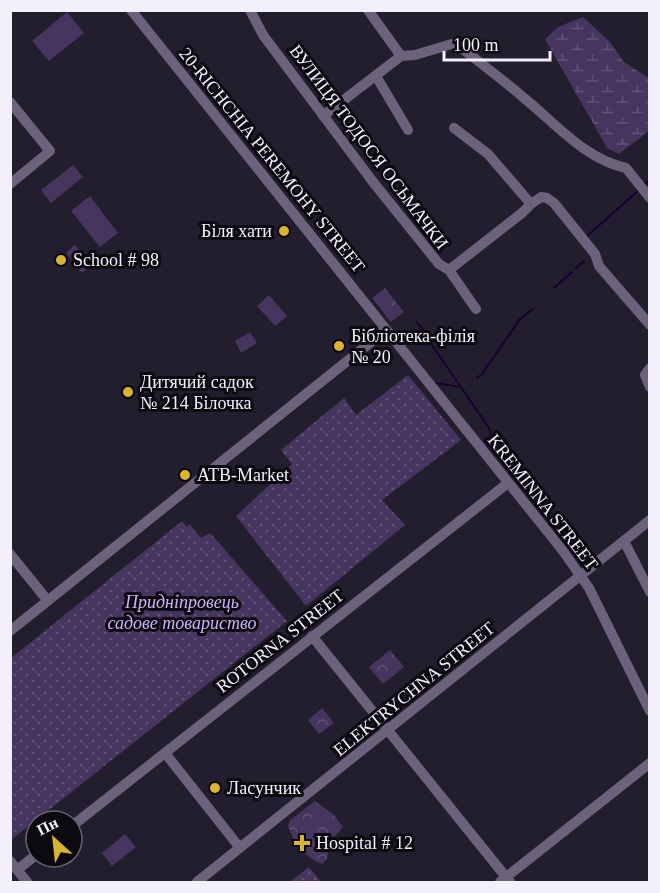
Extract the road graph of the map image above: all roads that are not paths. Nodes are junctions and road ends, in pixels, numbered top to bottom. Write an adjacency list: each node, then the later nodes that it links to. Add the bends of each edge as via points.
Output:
1 (131, 10): 16 (street, 20-RICHCHIA PEREMOHY STREET)
2 (250, 10): 7 (street, ВУЛИЦЯ ТОДОСЯ ОСЬМАЧКИ)
3 (368, 10): 4 (street)
4 (401, 56): 5 (street); 11 (street, via 455,43 563,133 613,166 626,168)
5 (376, 76): 7 (street); 9 (street)
6 (10, 102): 10 (street, via 50,151)
7 (323, 116): 13 (street, ВУЛИЦЯ ТОДОСЯ ОСЬМАЧКИ, via 430,255)
8 (454, 128): 12 (street, via 488,154)
9 (408, 130)
10 (10, 184)
11 (645, 192)
12 (531, 204): 13 (street, ВУЛИЦЯ ТОДОСЯ ОСЬМАЧКИ); 15 (street, via 541,197 554,203 595,254 599,266)
13 (449, 270): 14 (street)
14 (476, 309)
15 (650, 325)
16 (386, 330): 19 (street, KREMINNA STREET); 25 (street)
17 (650, 368): 18 (street, via 645,375)
18 (650, 387)
19 (501, 475): 23 (street, KREMINNA STREET); 27 (street, ROTORNA STREET)
20 (650, 520): 21 (street, ELEKTRYCHNA STREET)
21 (624, 541): 23 (street, ELEKTRYCHNA STREET); 24 (street)
22 (10, 554): 25 (street)
23 (582, 576): 28 (street, KREMINNA STREET); 29 (street, ELEKTRYCHNA STREET)
24 (650, 592)
25 (48, 601): 26 (street)
26 (10, 631)
27 (312, 636): 29 (street); 30 (street, ROTORNA STREET)
28 (650, 711)
29 (388, 731): 33 (street, ELEKTRYCHNA STREET); 35 (street)
30 (165, 753): 32 (street, ROTORNA STREET); 33 (street)
31 (650, 763): 35 (street)
32 (84, 817)
33 (240, 848): 37 (street, ELEKTRYCHNA STREET)
34 (14, 866): 36 (street)
35 (506, 881)
36 (27, 882)
37 (197, 882)

